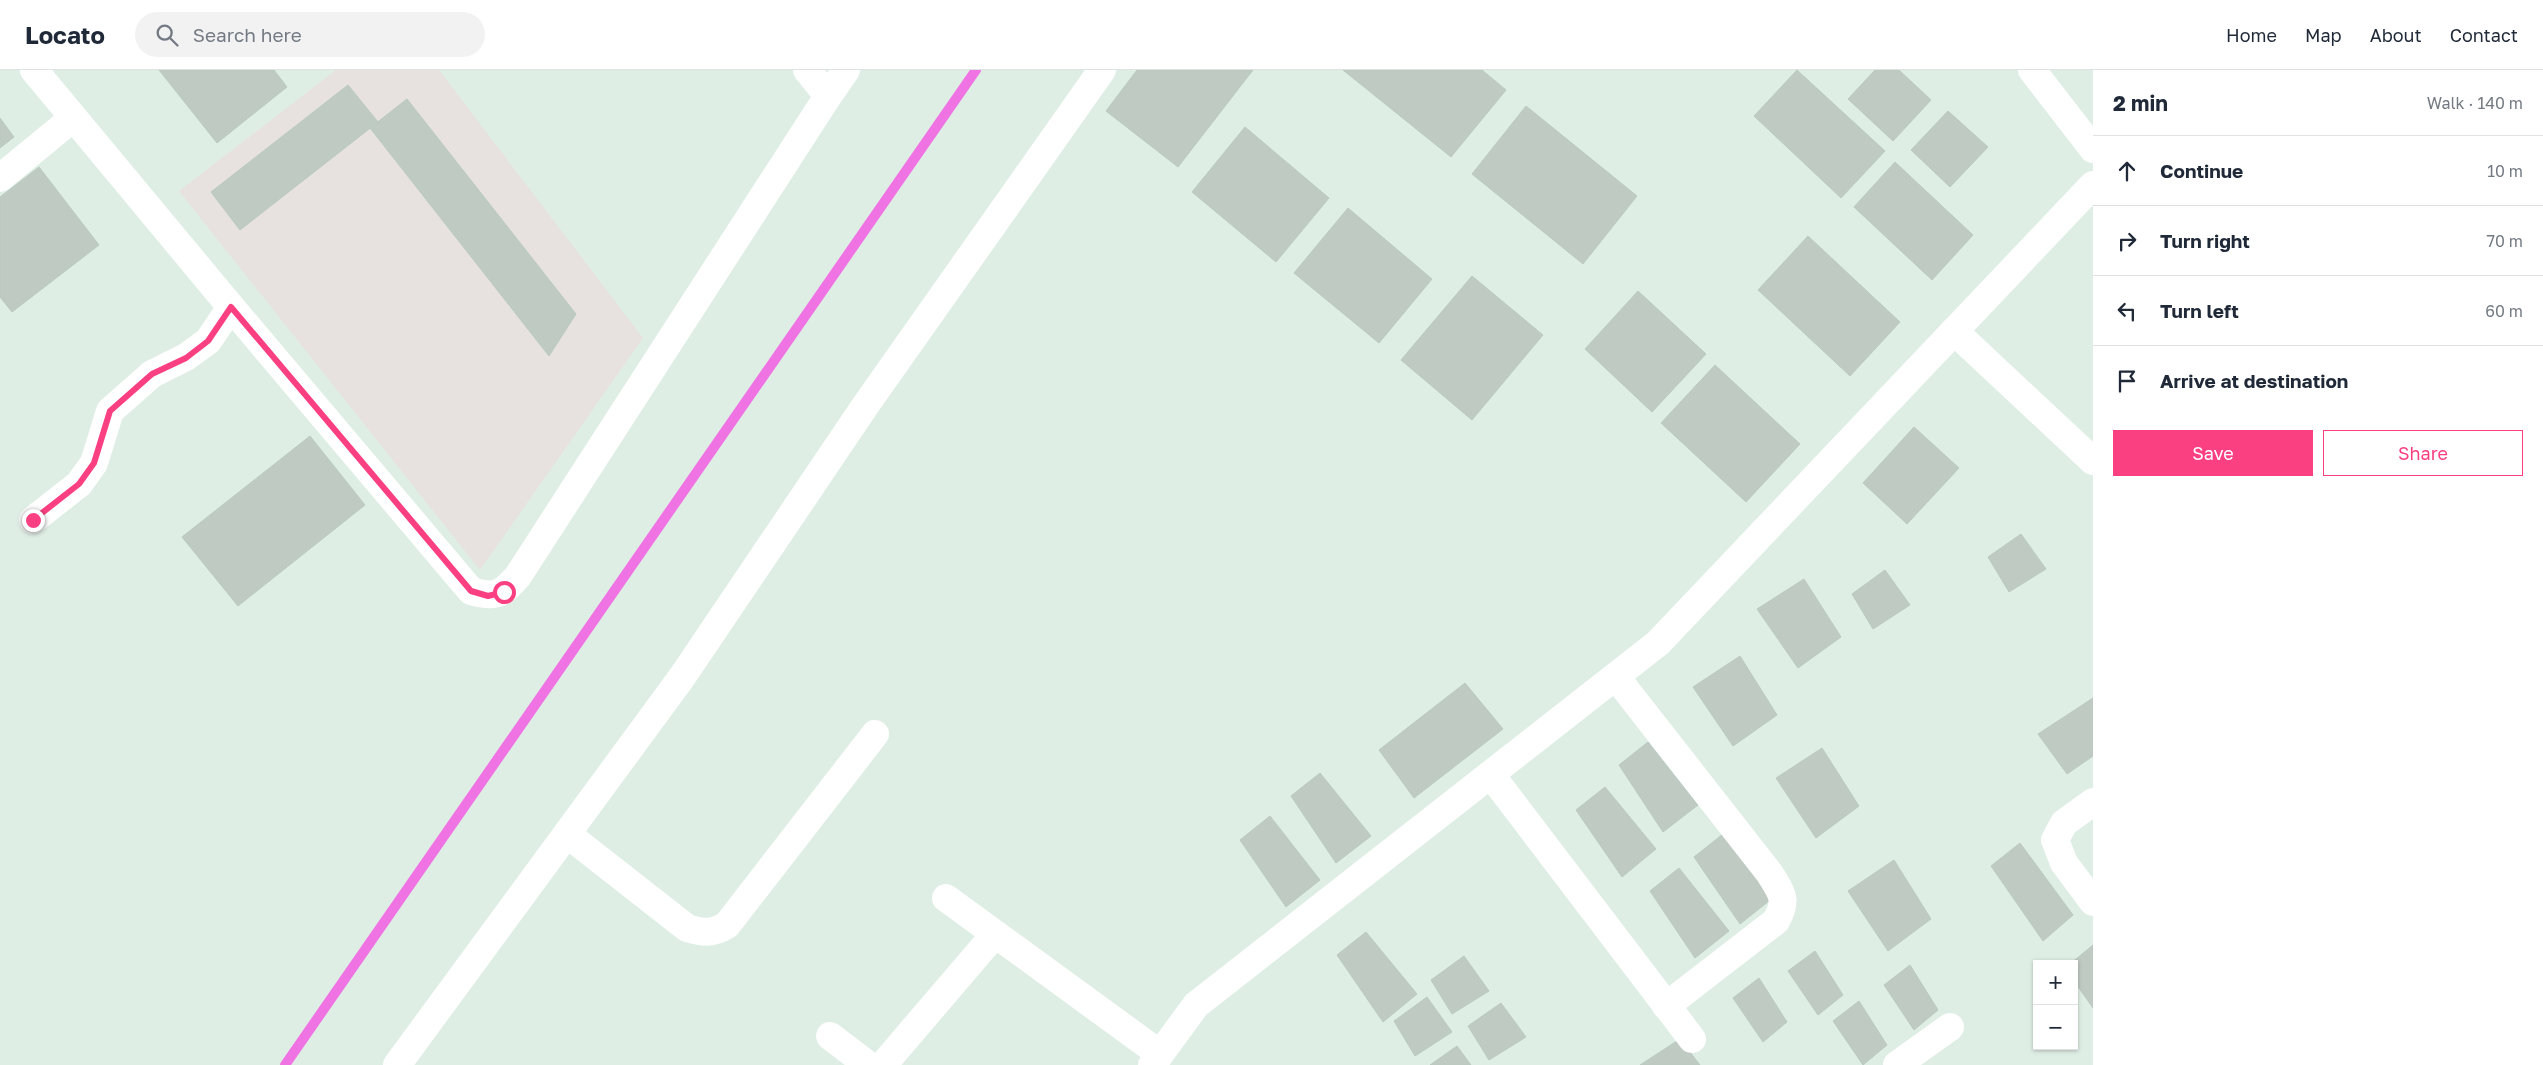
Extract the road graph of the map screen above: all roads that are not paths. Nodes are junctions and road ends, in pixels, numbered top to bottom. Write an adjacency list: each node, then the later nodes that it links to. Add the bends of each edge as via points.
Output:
1 (34, 70): 7 (street)
2 (807, 70): 6 (street)
3 (846, 70): 6 (street)
4 (1102, 70): 19 (street, via 865,406 682,677)
5 (2032, 70): 8 (street)
6 (828, 96): 11 (street, via 518,576 504,592 488,596 471,591)
7 (73, 118): 9 (street); 11 (street)
8 (2093, 149)
9 (0, 178)
10 (2093, 185): 12 (street)
11 (231, 307): 14 (street, via 208,341 186,358 152,374 110,411 94,463 79,484)
12 (1954, 332): 13 (street); 15 (street, via 1658,643)
13 (2093, 461)
14 (33, 520)
15 (1616, 677): 17 (street); 23 (street, via 1770,874 1781,893 1784,907 1776,921)
16 (875, 734): 19 (street, via 727,925 715,932 702,933 687,928)
17 (1491, 775): 23 (street); 27 (street, via 1196,1006)
18 (2093, 802): 21 (street, via 2064,823 2055,840 2064,863)
19 (567, 834): 28 (street)
20 (946, 898): 22 (street)
21 (2093, 902)
22 (995, 934): 27 (street); 30 (street)
23 (1666, 1006): 26 (street)
24 (1950, 1027): 31 (street)
25 (830, 1036): 29 (street)
26 (1692, 1039)
27 (1156, 1060)
28 (397, 1065)
29 (868, 1065)
30 (883, 1065)
31 (1897, 1065)

